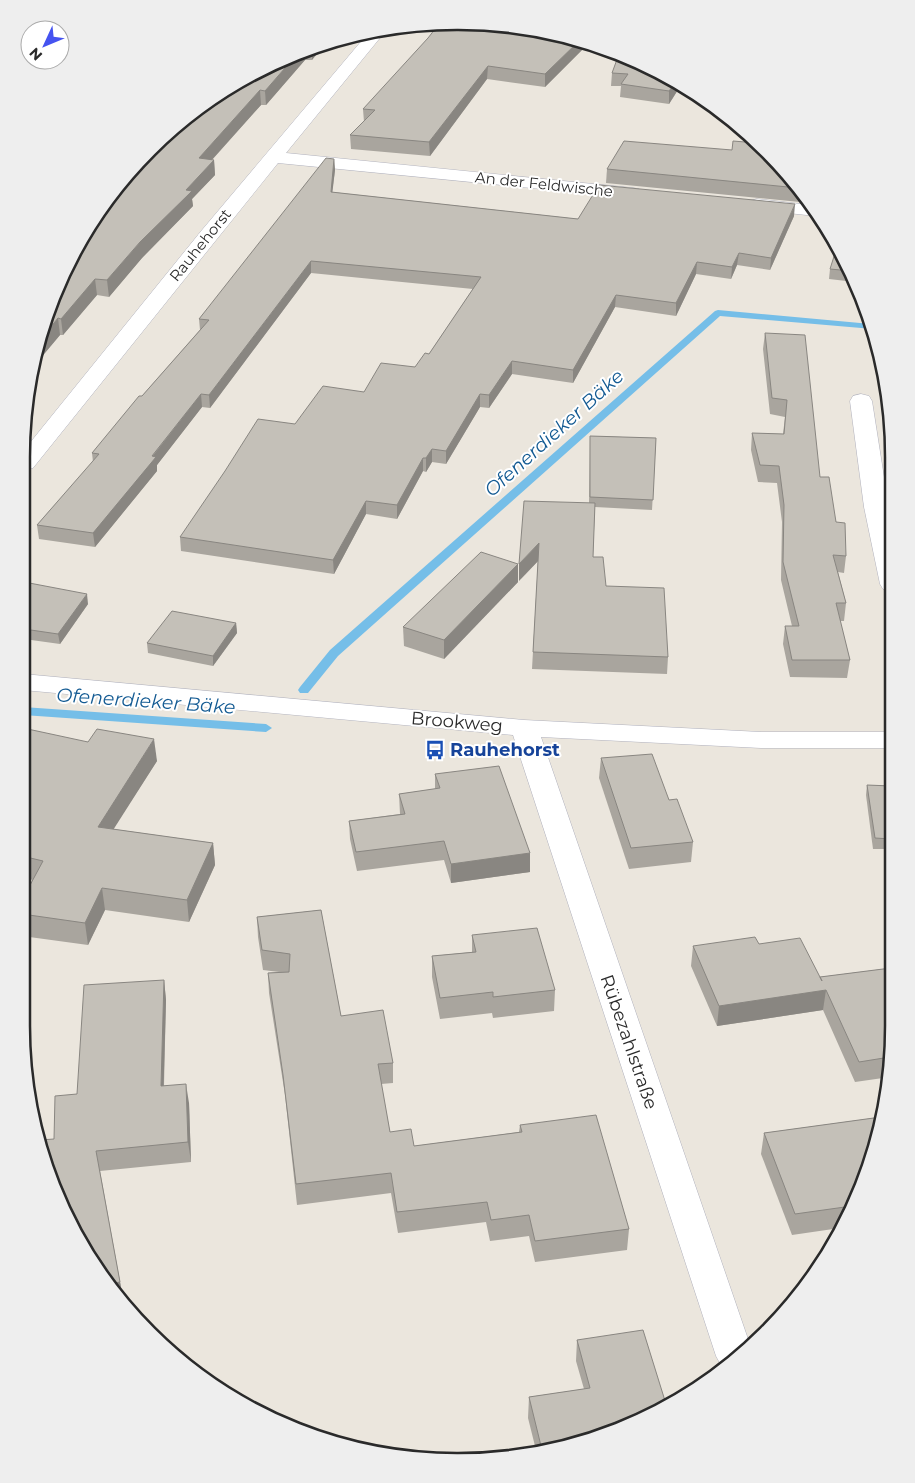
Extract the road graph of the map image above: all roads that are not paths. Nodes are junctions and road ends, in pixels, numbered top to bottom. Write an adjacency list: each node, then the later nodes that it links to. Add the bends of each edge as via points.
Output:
1 (372, 39): 2 (street, Rauhehorst)
2 (274, 157): 3 (street, An der Feldwische); 7 (street, Rauhehorst)
3 (646, 194)
4 (744, 204): 5 (street)
5 (806, 210)
6 (861, 401): 8 (street)
7 (30, 457)
8 (885, 550)
9 (30, 683): 10 (street, Brookweg)
10 (524, 728): 11 (street, Brookweg, via 761,740); 12 (street, Rübezahlstraße)
11 (885, 740)
12 (734, 1352)

